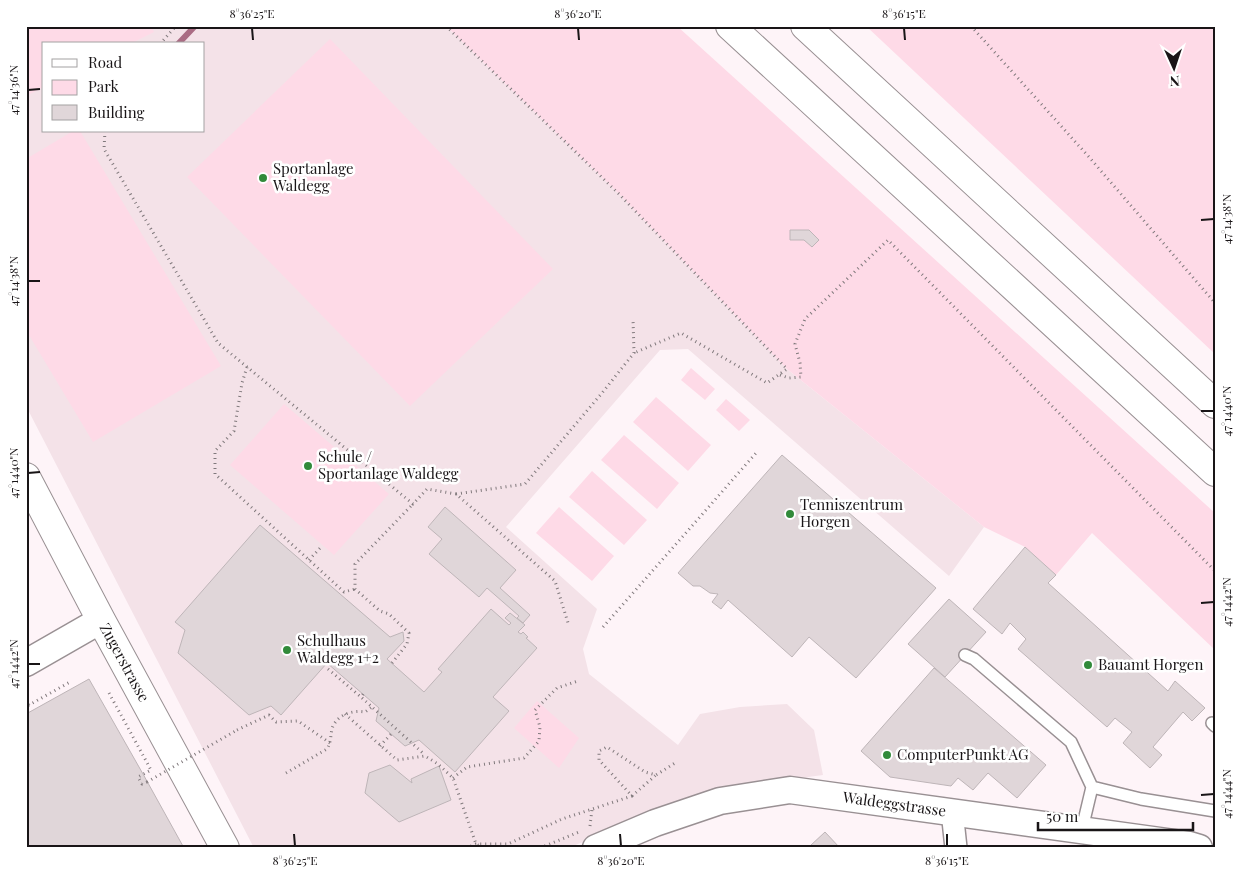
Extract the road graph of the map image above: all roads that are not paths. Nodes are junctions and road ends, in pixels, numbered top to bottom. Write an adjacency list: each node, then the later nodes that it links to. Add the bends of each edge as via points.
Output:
1 (712, 26): 4 (main road)
2 (730, 26): 4 (main road)
3 (805, 26): 5 (main road)
4 (831, 120): 6 (main road)
5 (1215, 404)
6 (1215, 472)
7 (26, 477): 8 (main road, Zugerstrasse)
8 (101, 620): 10 (street); 15 (main road, Zugerstrasse)
9 (965, 655): 11 (lane, via 974,659 1071,742)
10 (26, 663)
11 (1092, 787): 13 (lane); 14 (lane)
12 (952, 811): 14 (street, Waldeggstrasse); 16 (street, Waldeggstrasse, via 790,790 720,801 654,823); 17 (street)
13 (1215, 811)
14 (1082, 829): 18 (street, Waldeggstrasse)
15 (225, 848)
16 (596, 848)
17 (956, 848)
18 (1199, 848)

